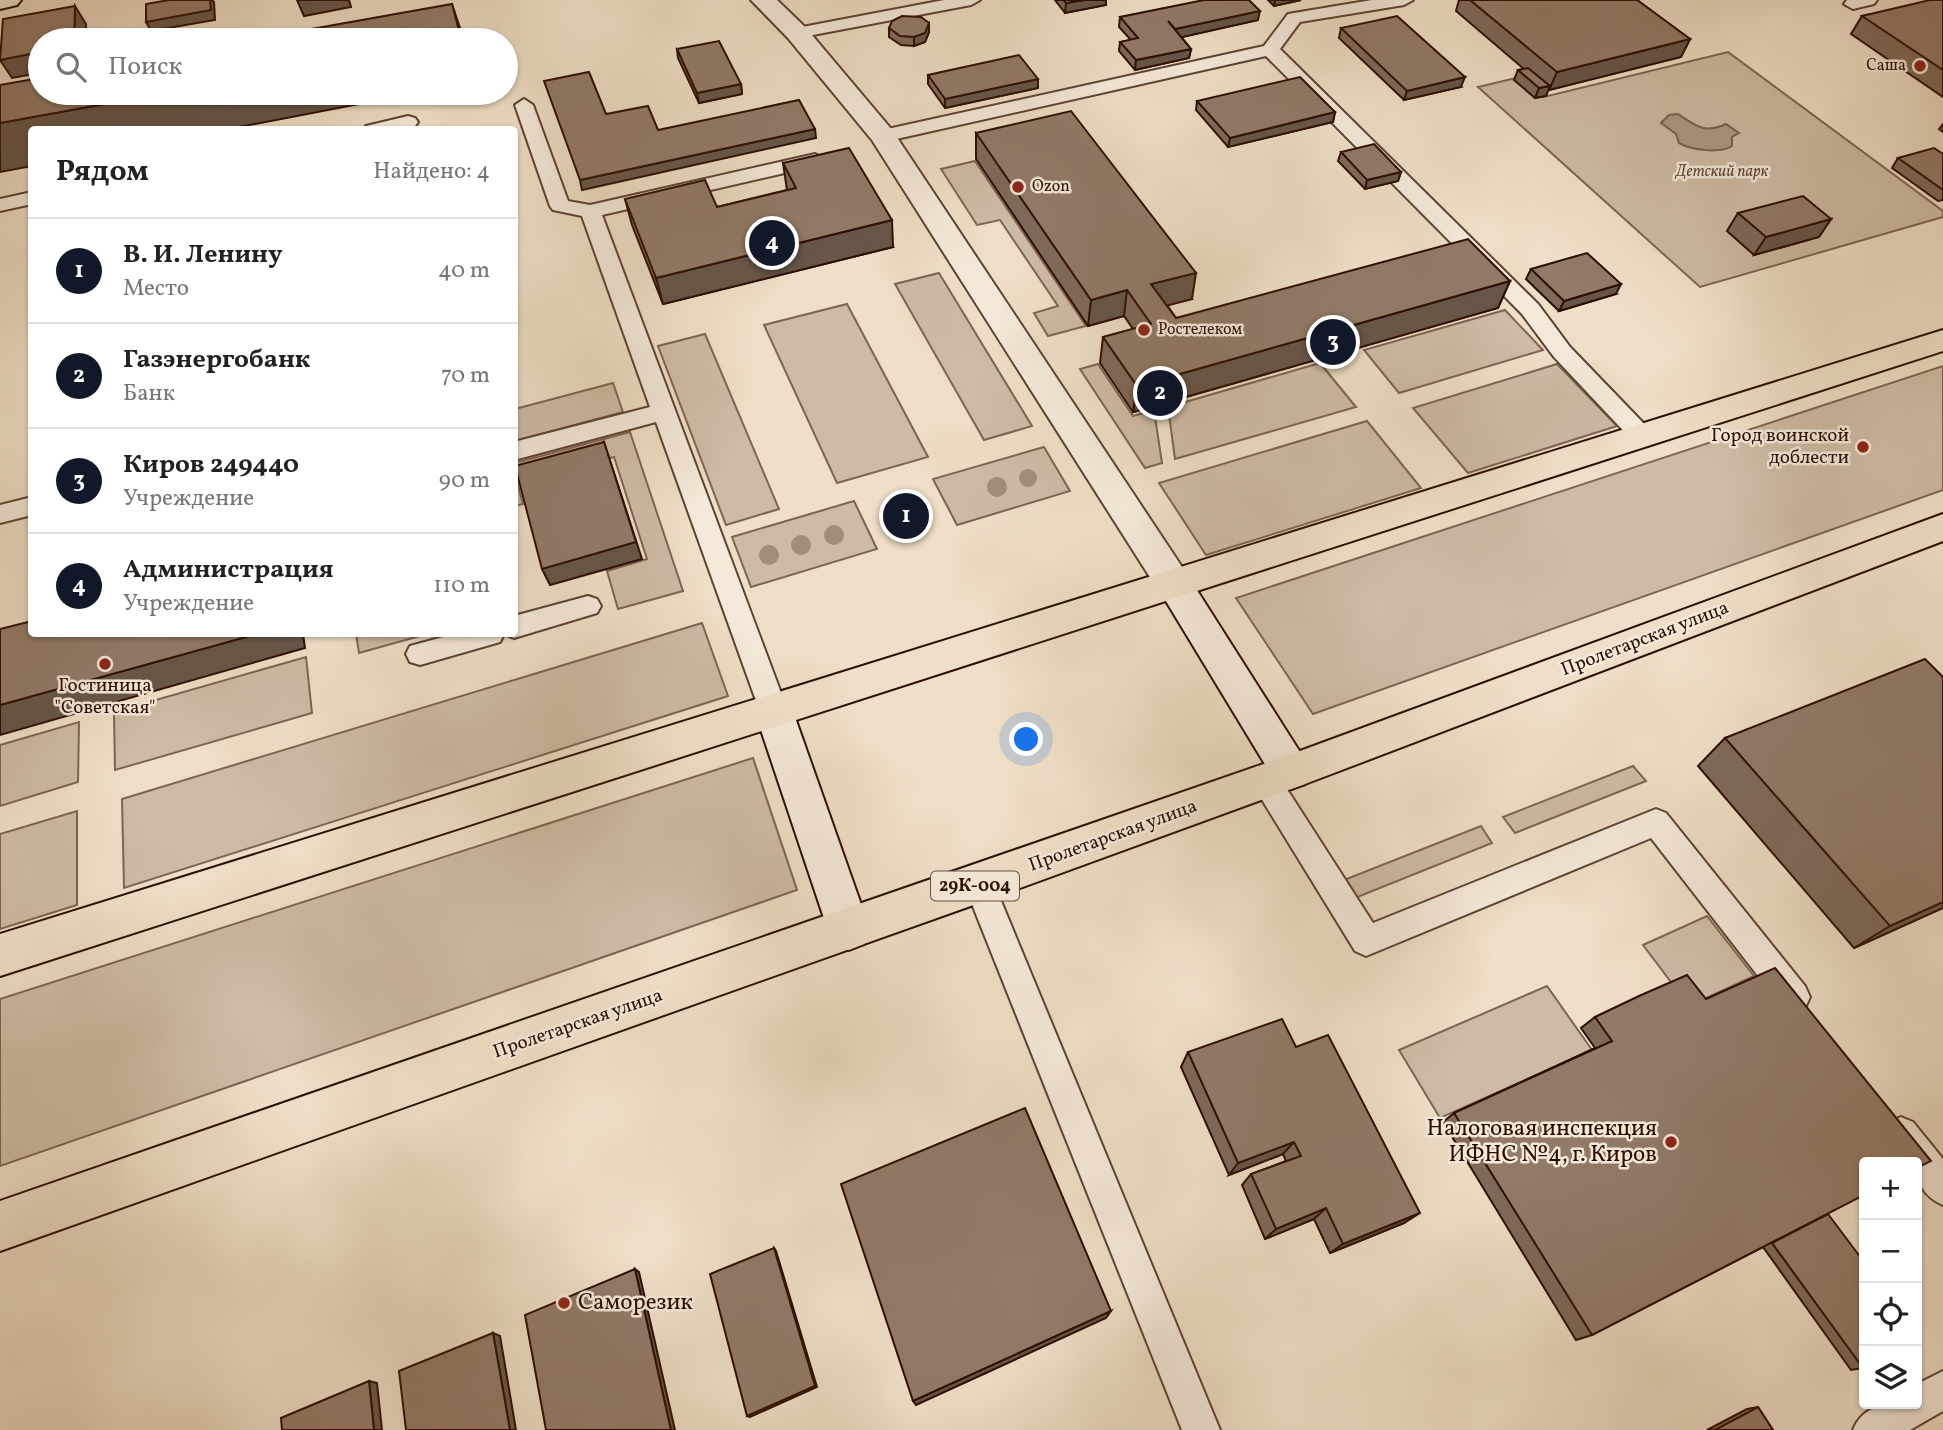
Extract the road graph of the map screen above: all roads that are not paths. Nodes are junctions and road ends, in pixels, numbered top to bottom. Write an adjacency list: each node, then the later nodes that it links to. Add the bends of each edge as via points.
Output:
1 (9, 0): 5 (street)
2 (763, 0): 6 (street)
3 (971, 0): 6 (lane)
4 (1404, 0): 7 (lane, via 1294,18)
5 (0, 2)
6 (797, 33): 11 (street)
7 (1270, 50): 11 (lane); 18 (lane, via 1530,309 1562,352)
8 (524, 106): 15 (lane, via 560,206)
9 (408, 122): 10 (lane)
10 (390, 126)
11 (883, 136): 23 (street)
12 (814, 160): 15 (lane)
13 (28, 199): 14 (lane)
14 (0, 205)
15 (590, 211): 17 (lane)
16 (1943, 340): 18 (main road)
17 (664, 412): 19 (lane); 28 (lane)
18 (1641, 435): 23 (main road)
19 (518, 451)
20 (28, 507): 21 (lane)
21 (0, 514)
22 (1943, 527): 29 (main road, Пролетарская улица / 29К-004)
23 (1173, 583): 28 (main road); 29 (street)
24 (588, 606): 25 (lane)
25 (518, 626)
26 (480, 637): 27 (lane)
27 (420, 654)
28 (773, 709): 31 (street); 32 (main road)
29 (1279, 776): 30 (main road, Пролетарская улица / 29К-004); 33 (lane, via 1366,941 1656,822)
30 (979, 884): 31 (main road, Пролетарская улица / 29К-004); 38 (lane)
31 (849, 930): 36 (main road, Пролетарская улица / 29К-004)
32 (0, 955)
33 (1816, 1025)
34 (1884, 1111): 35 (lane)
35 (1943, 1186)
36 (0, 1226)
37 (1943, 1390): 39 (lane)
38 (1201, 1430)
39 (1872, 1430)

